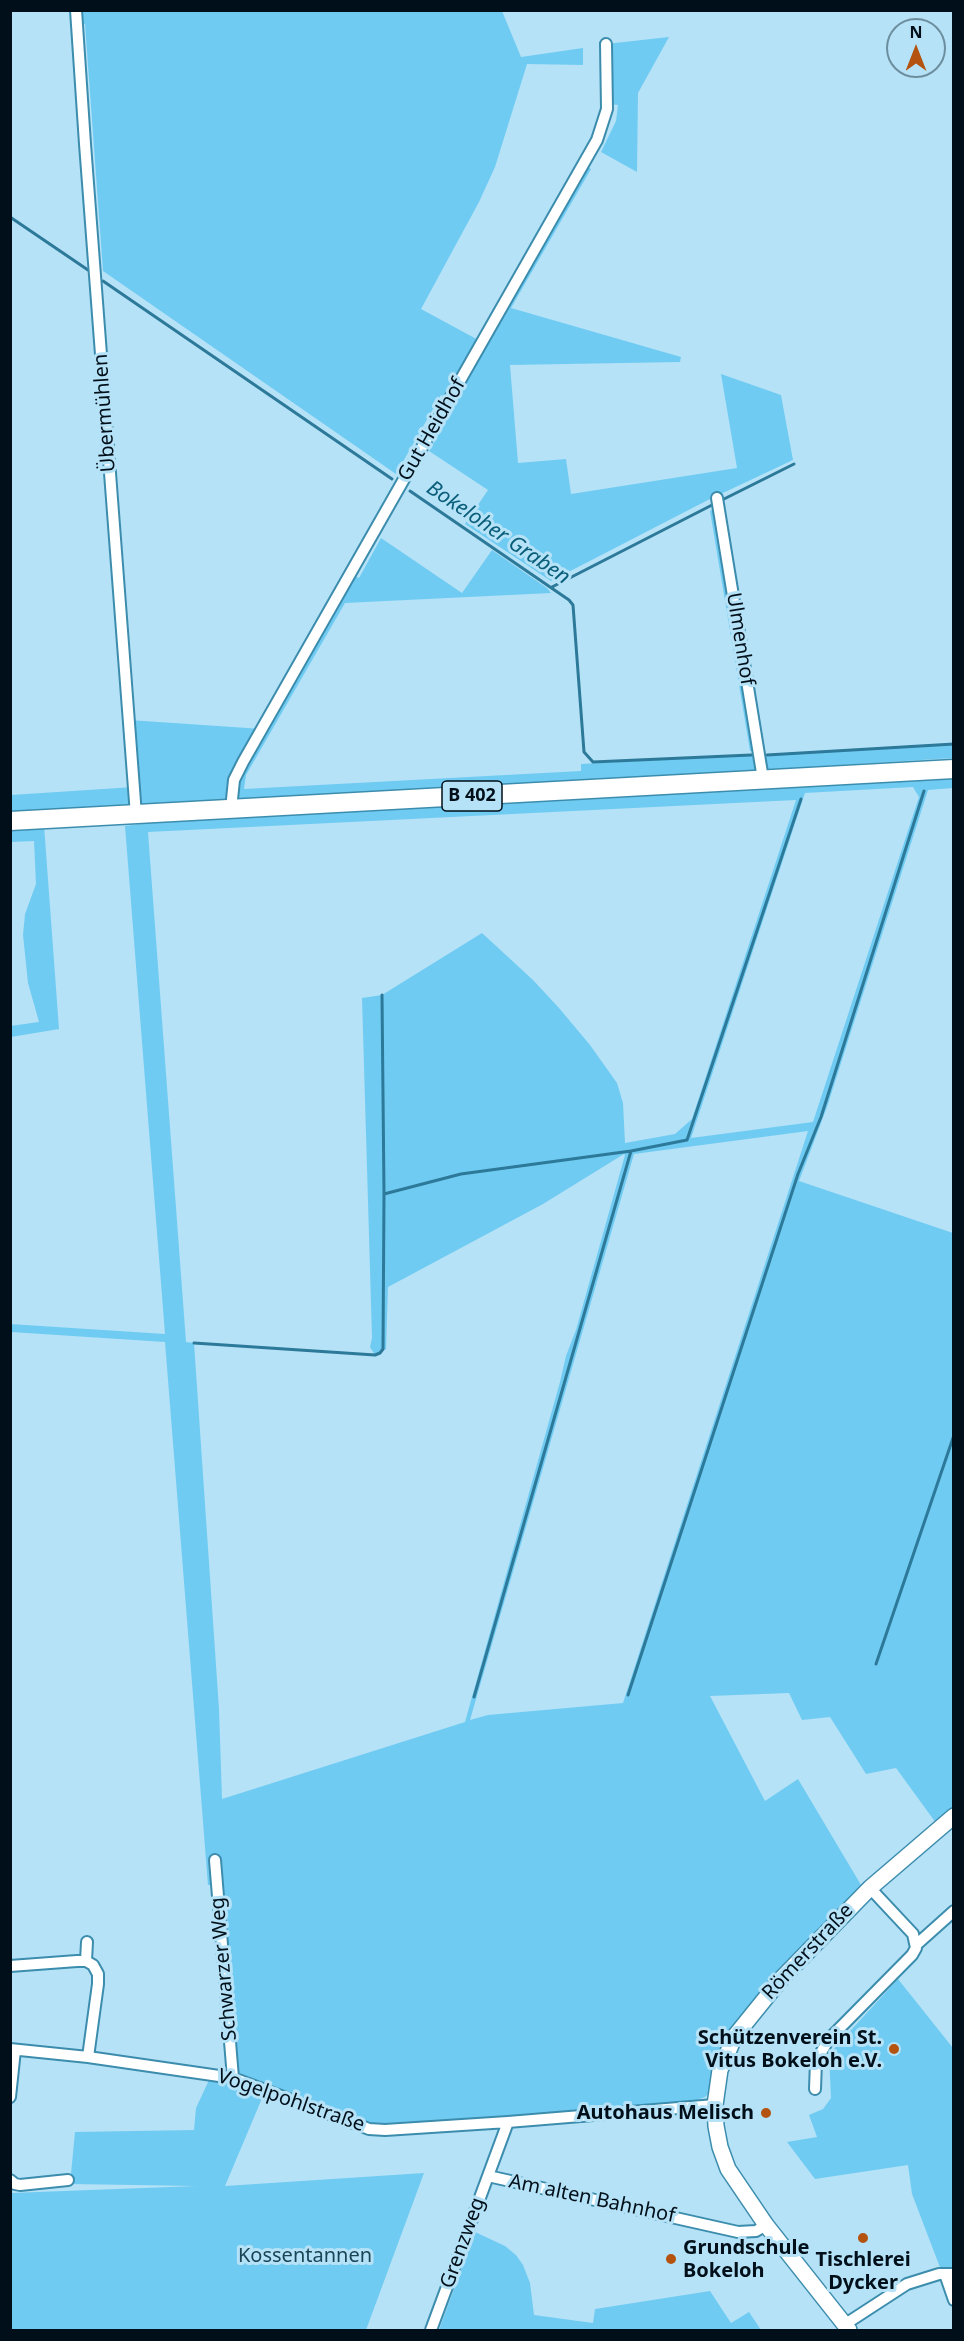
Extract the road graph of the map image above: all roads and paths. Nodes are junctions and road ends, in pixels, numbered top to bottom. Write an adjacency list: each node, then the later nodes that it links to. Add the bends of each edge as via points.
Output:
1 (76, 10): 7 (street, Übermühlen)
2 (606, 45): 6 (street, Gut Heidhof, via 608,109 597,140 243,762 234,780)
3 (717, 498): 5 (street, Ulmenhof)
4 (954, 769): 5 (main road, B 402)
5 (763, 780): 6 (main road, B 402)
6 (231, 809): 7 (main road, B 402)
7 (136, 814): 8 (main road, B 402)
8 (10, 821)
9 (954, 1816): 11 (street, Römerstraße)
10 (215, 1860): 19 (street, Schwarzer Weg)
11 (870, 1888): 14 (street, via 913,1934); 22 (street, Römerstraße, via 741,2027 720,2070)
12 (953, 1913): 14 (street)
13 (87, 1942): 15 (street)
14 (916, 1945): 20 (street, via 912,1955 829,2039 816,2061)
15 (86, 1961): 16 (street); 18 (street, via 98,1974)
16 (10, 1966)
17 (13, 2049): 18 (street, Vogelpohlstraße); 21 (street)
18 (88, 2057): 19 (street, Vogelpohlstraße)
19 (233, 2078): 23 (street, Vogelpohlstraße, via 369,2129)
20 (815, 2089)
21 (10, 2097)
22 (715, 2105): 23 (street, Vogelpohlstraße); 27 (street, Römerstraße, via 725,2161)
23 (508, 2122): 24 (street, Grenzweg)
24 (488, 2176): 27 (street, Am alten Bahnhof, via 738,2232 756,2231); 31 (street, Grenzweg)
25 (10, 2180): 26 (street, via 20,2185)
26 (68, 2180)
27 (766, 2225): 30 (street, Römerstraße)
28 (949, 2274): 29 (street); 30 (street, via 907,2284)
29 (954, 2300)
30 (847, 2328)
31 (431, 2331)

